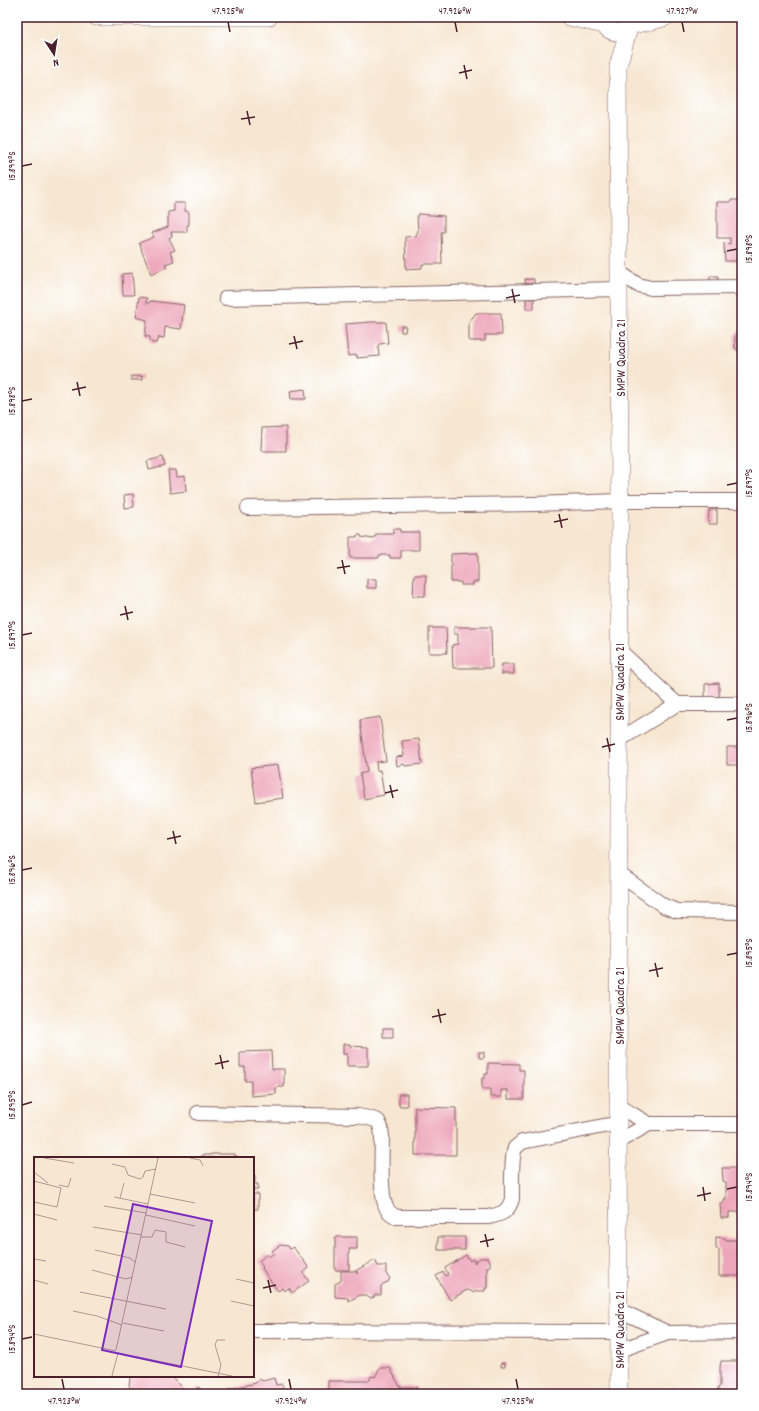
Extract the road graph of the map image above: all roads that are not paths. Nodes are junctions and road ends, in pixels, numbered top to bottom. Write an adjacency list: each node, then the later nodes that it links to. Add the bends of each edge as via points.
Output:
1 (96, 17): 2 (street)
2 (269, 17)
3 (569, 17): 5 (street)
4 (666, 17): 6 (street)
5 (604, 24): 6 (street, via 616,32); 7 (street, SMPW Quadra 21)
6 (632, 24): 7 (street, SMPW Quadra 21)
7 (618, 66): 8 (street, SMPW Quadra 21)
8 (619, 281): 9 (street, via 651,288); 10 (street); 12 (street, SMPW Quadra 21)
9 (742, 287)
10 (226, 298)
11 (742, 500): 12 (street)
12 (620, 501): 13 (street); 14 (street, SMPW Quadra 21)
13 (248, 508)
14 (619, 650): 15 (street); 17 (street, SMPW Quadra 21)
15 (676, 704): 16 (street); 17 (street)
16 (742, 704)
17 (619, 740): 18 (street, SMPW Quadra 21)
18 (619, 874): 19 (street, via 664,906 677,911); 20 (street, SMPW Quadra 21)
19 (742, 912)
20 (618, 1106): 22 (street, SMPW Quadra 21); 23 (street)
21 (198, 1113): 22 (street, via 358,1116 378,1121 382,1136 385,1204 388,1211 397,1216 500,1215 506,1211 512,1199 513,1156 519,1144)
22 (618, 1123): 25 (street, SMPW Quadra 21)
23 (649, 1124): 24 (street); 25 (street)
24 (742, 1124)
25 (619, 1141): 26 (street, SMPW Quadra 21)
26 (619, 1310): 28 (street, SMPW Quadra 21); 29 (street)
27 (254, 1331): 28 (street)
28 (620, 1332): 31 (street, SMPW Quadra 21)
29 (668, 1332): 30 (street); 31 (street)
30 (742, 1332)
31 (620, 1350): 32 (street, SMPW Quadra 21)
32 (619, 1394)

